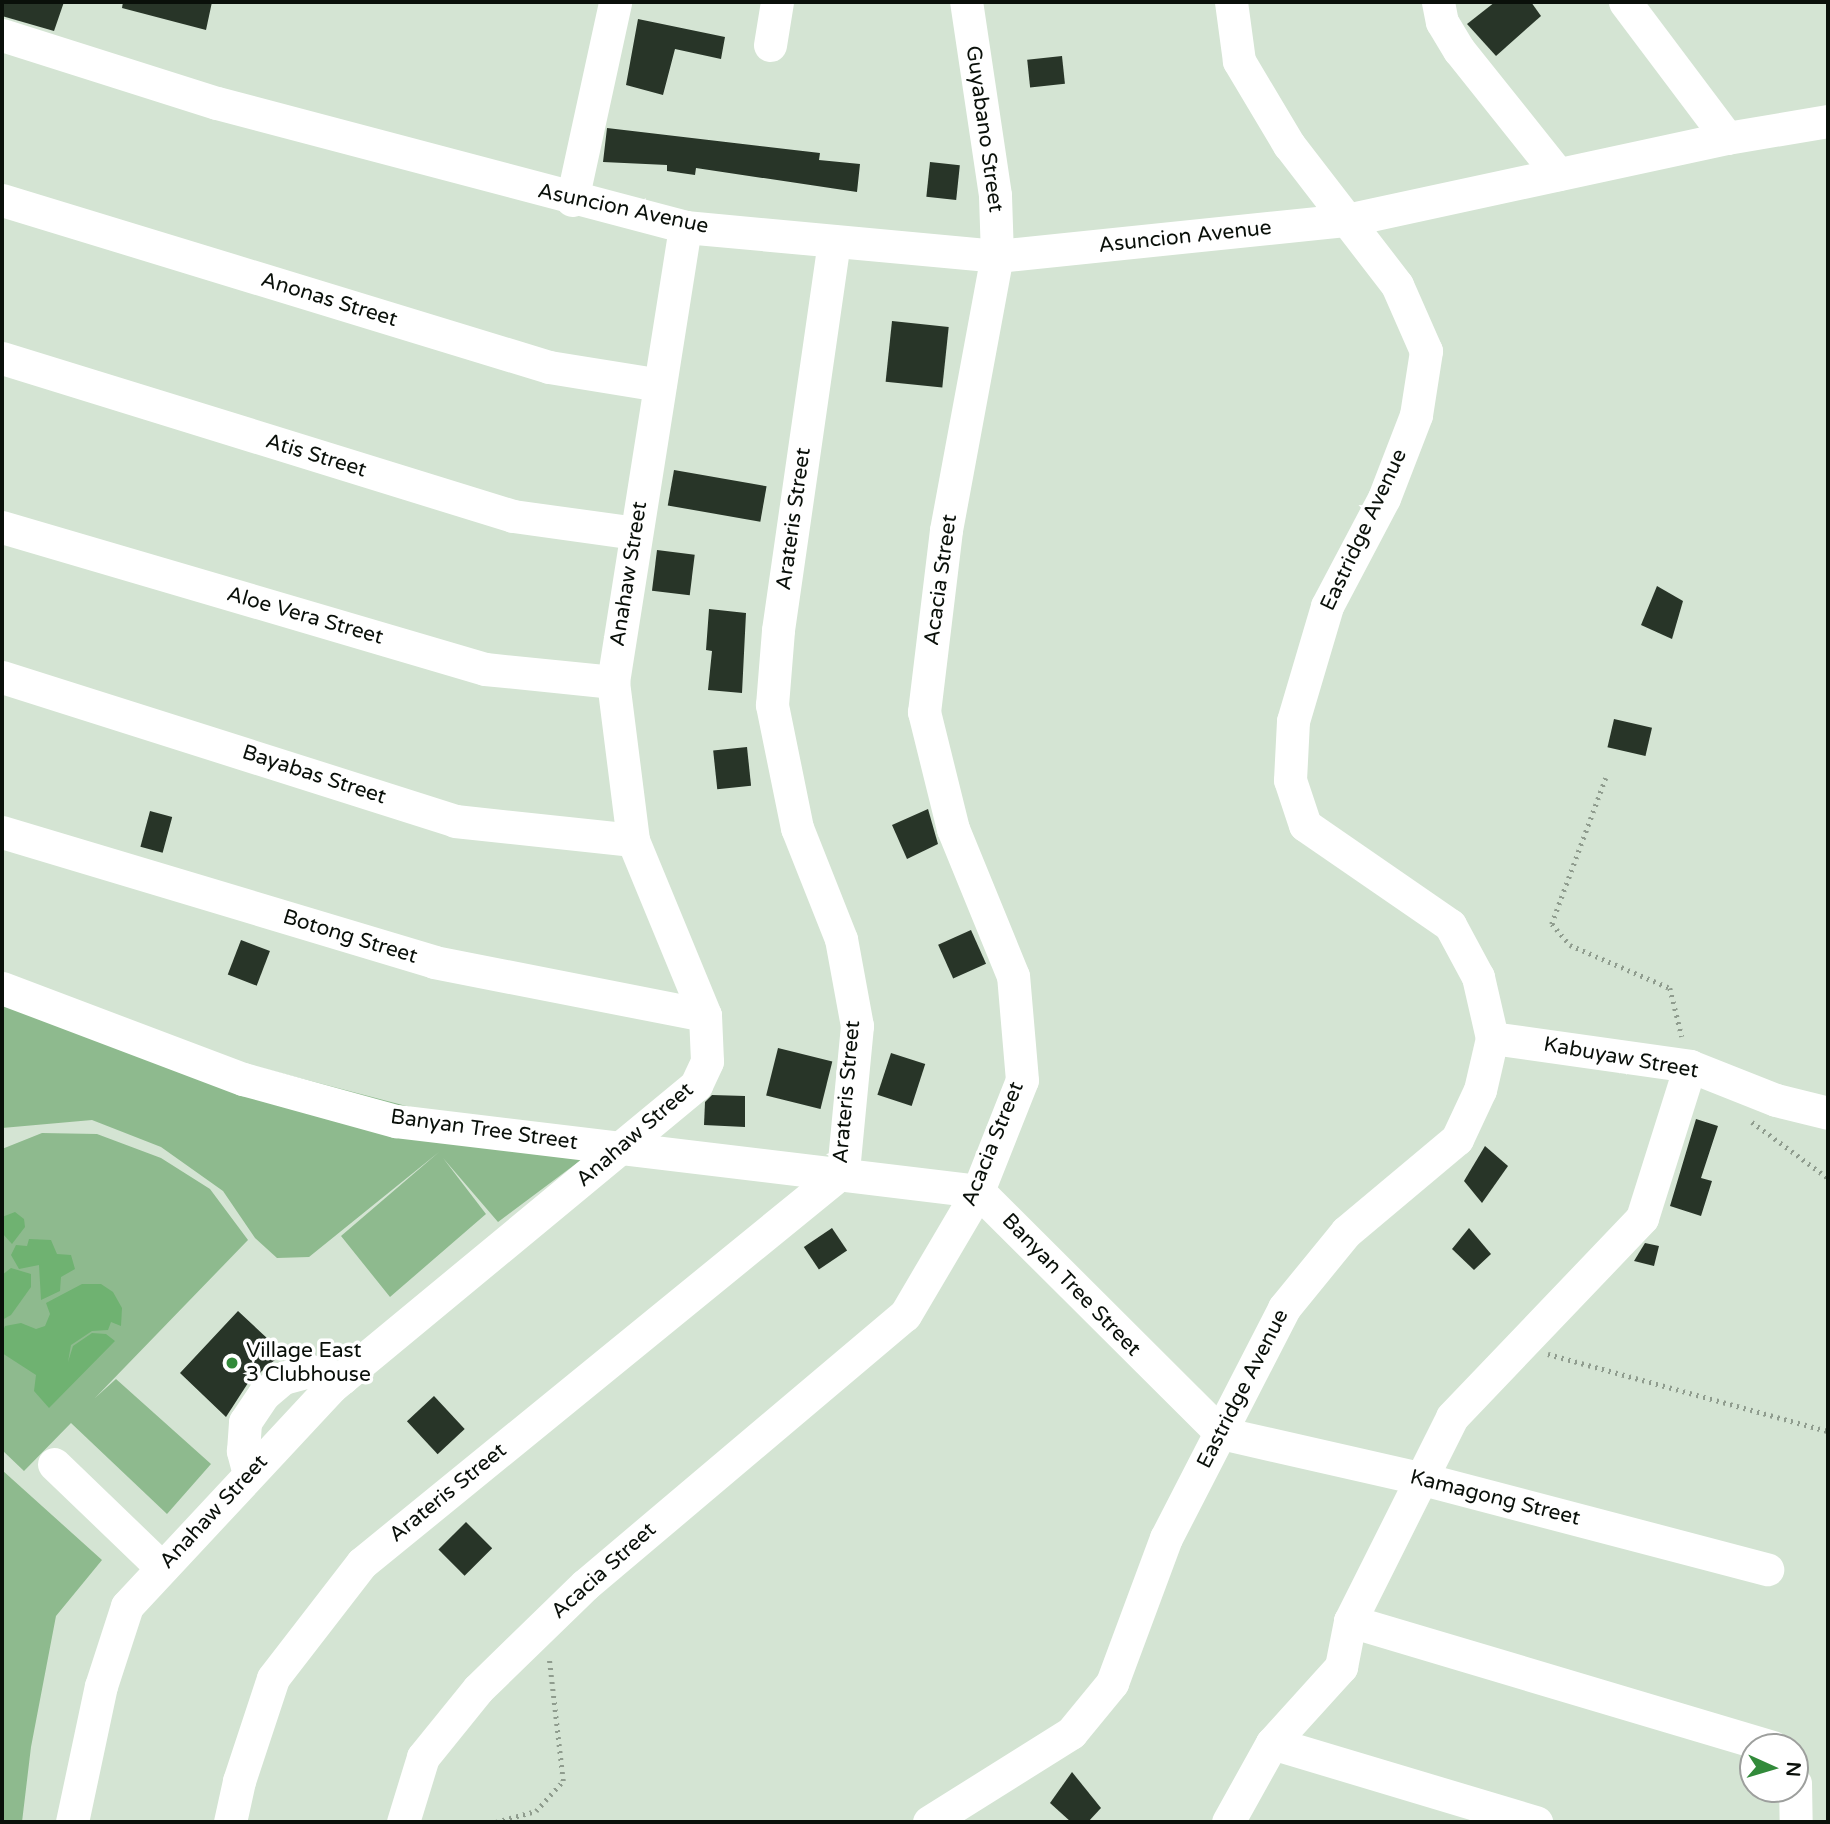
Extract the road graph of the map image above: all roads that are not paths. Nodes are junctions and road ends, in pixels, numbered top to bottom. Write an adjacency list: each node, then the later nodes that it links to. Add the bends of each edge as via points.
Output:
1 (615, 2): 13 (street)
2 (777, 2): 8 (street)
3 (966, 2): 17 (street, Guyabano Street, via 995,195)
4 (1231, 2): 14 (street, Eastridge Avenue, via 1239,61 1289,145)
5 (1438, 2): 11 (street, via 1459,50)
6 (1625, 2): 10 (street)
7 (2, 35): 13 (street, Asuncion Avenue, via 217,103)
8 (769, 45)
9 (1828, 121): 10 (street, Asuncion Avenue)
10 (1727, 138): 11 (street, Asuncion Avenue)
11 (1558, 174): 14 (street, Asuncion Avenue)
12 (2, 200): 19 (street, Anonas Street, via 549,368)
13 (572, 200): 15 (street, Asuncion Avenue)
14 (1347, 220): 17 (street, Asuncion Avenue); 28 (street, Eastridge Avenue, via 1397,285 1426,351 1416,415 1384,498 1327,606 1293,721 1290,780 1305,825 1450,925 1478,977)
15 (685, 227): 16 (street, Asuncion Avenue); 19 (street, Anahaw Street)
16 (834, 241): 17 (street, Asuncion Avenue); 32 (street, Arateris Street, via 778,630 772,705 797,828 841,939 857,1026)
17 (997, 256): 33 (street, Acacia Street, via 947,530 924,712 953,829 1013,976 1022,1080)
18 (2, 358): 21 (street, Atis Street, via 513,516)
19 (660, 385): 21 (street, Anahaw Street)
20 (2, 527): 23 (street, Aloe Vera Street, via 485,668)
21 (635, 533): 23 (street, Anahaw Street)
22 (2, 677): 25 (street, Bayabas Street, via 455,821)
23 (612, 682): 25 (street, Anahaw Street)
24 (2, 832): 27 (street, Botong Street, via 434,962)
25 (633, 840): 27 (street, Anahaw Street)
26 (2, 988): 31 (street, Banyan Tree Street, via 243,1079 397,1121)
27 (705, 1015): 31 (street, Anahaw Street, via 707,1062 696,1085)
28 (1492, 1038): 29 (street, Kabuyaw Street); 35 (street, Eastridge Avenue, via 1480,1090 1457,1139 1346,1232 1284,1308)
29 (1690, 1066): 30 (street, Kabuyaw Street, via 1776,1100); 38 (street, via 1642,1217 1452,1417)
30 (1828, 1113)
31 (623, 1148): 32 (street, Banyan Tree Street); 34 (street, Anahaw Street)
32 (843, 1171): 33 (street, Banyan Tree Street); 46 (street, Arateris Street, via 362,1563 273,1678)
33 (978, 1191): 35 (street, Banyan Tree Street); 47 (street, Acacia Street, via 905,1315 548,1622 478,1689 423,1757)
34 (342, 1378): 37 (street, Anahaw Street); 37 (street, via 310,1371 283,1378 264,1394 245,1422 243,1451)
35 (1221, 1433): 38 (street, Kamagong Street); 48 (street, Eastridge Avenue, via 1166,1538 1112,1683 1071,1733)
36 (54, 1464): 39 (street)
37 (249, 1474): 39 (street, Anahaw Street)
38 (1423, 1479): 40 (street, Kamagong Street); 41 (street)
39 (161, 1567): 45 (street, Anahaw Street, via 127,1606 101,1686)
40 (1767, 1569)
41 (1350, 1621): 42 (street); 43 (street, via 1341,1667)
42 (1739, 1737)
43 (1272, 1743): 49 (street); 50 (street)
44 (1796, 1803): 51 (street)
45 (72, 1822)
46 (230, 1822)
47 (403, 1822)
48 (929, 1822)
49 (1228, 1822)
50 (1536, 1822)
51 (1796, 1822)

